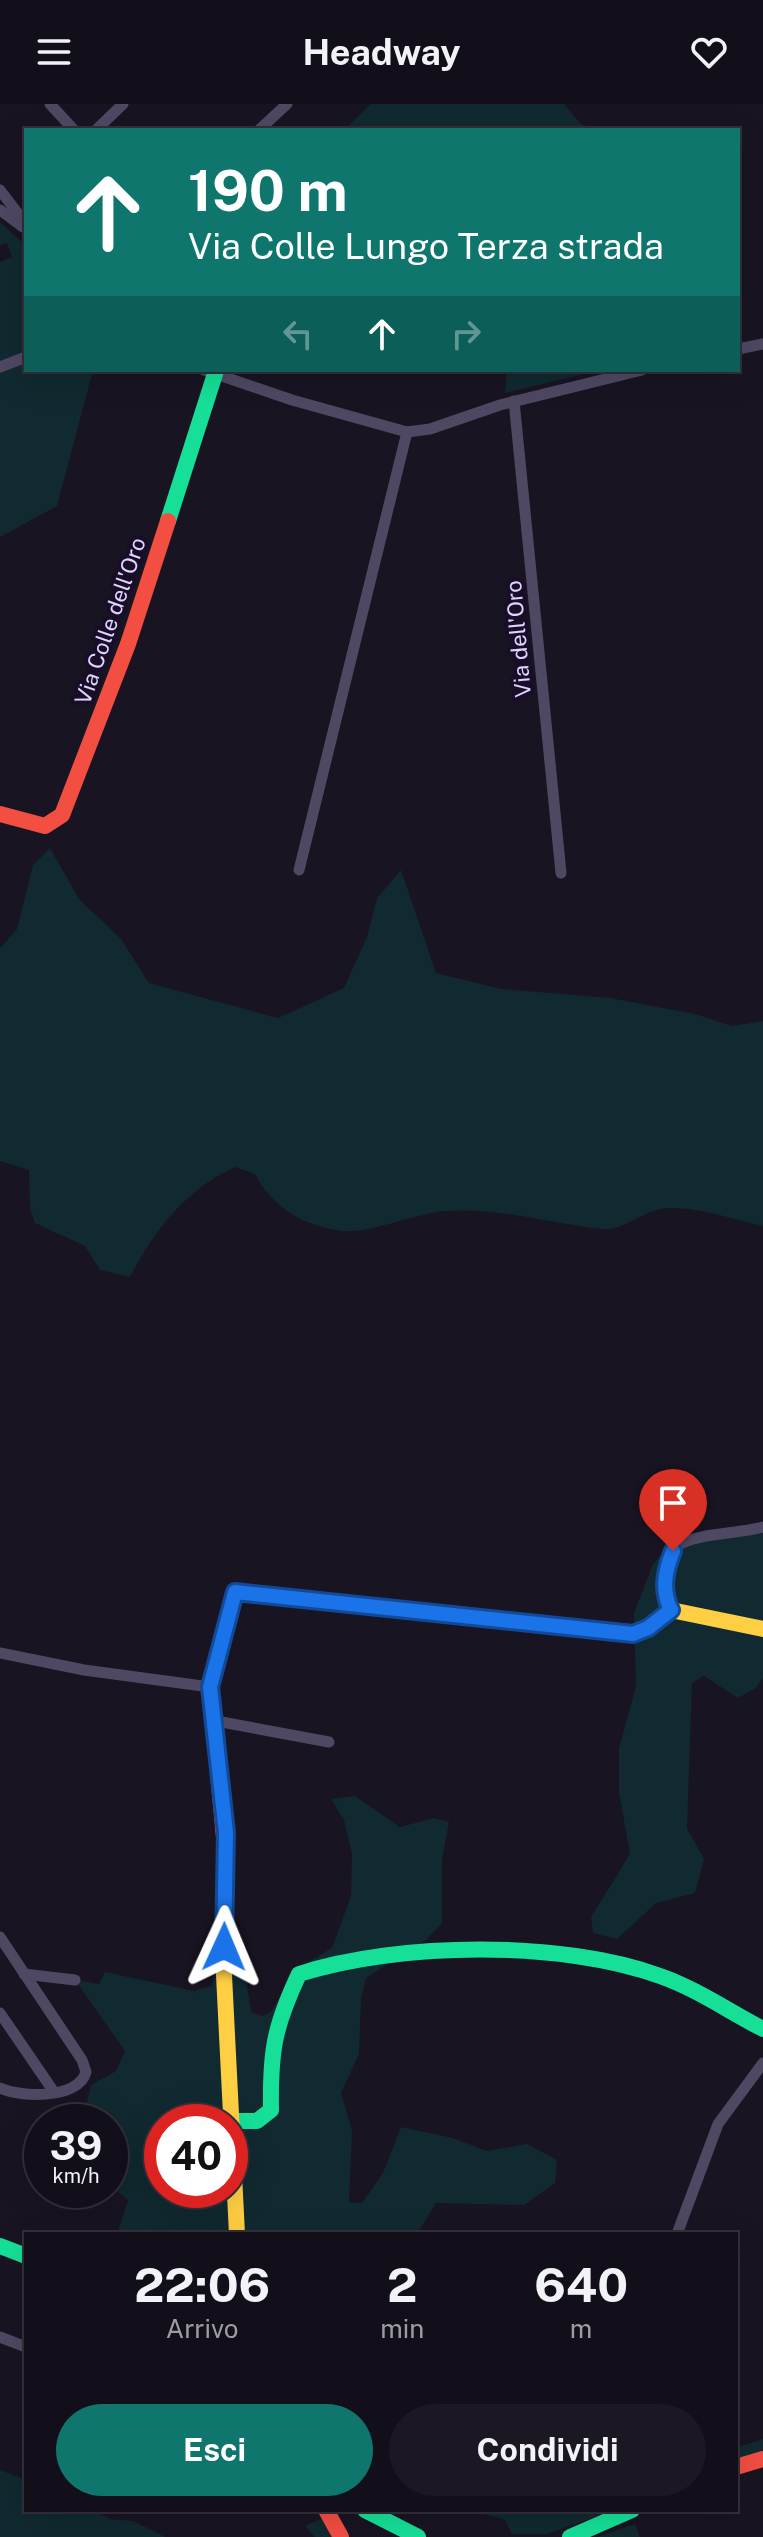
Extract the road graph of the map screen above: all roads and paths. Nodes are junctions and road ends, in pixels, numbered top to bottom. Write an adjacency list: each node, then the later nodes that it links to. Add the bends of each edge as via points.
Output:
1 (50, 104): 4 (street)
2 (123, 104): 5 (street)
3 (287, 104): 6 (street)
4 (72, 128)
5 (98, 128)
6 (261, 128)
7 (0, 190): 9 (street)
8 (0, 210): 10 (street)
9 (24, 221)
10 (24, 228)
11 (763, 344): 12 (street)
12 (740, 349)
13 (24, 358): 14 (street)
14 (0, 367)
15 (209, 372): 18 (street, Via Colle dell'Oro); 19 (street, Via Colle dell'Oro, via 128,644 62,815 41,826)
16 (634, 372): 17 (street, Via Colle dell'Oro)
17 (514, 401): 18 (street, Via Colle dell'Oro); 21 (street, Via dell'Oro)
18 (407, 432): 20 (street)
19 (0, 814)
20 (299, 870)
21 (561, 873)
22 (763, 1527): 23 (street, via 678,1545 666,1568 665,1594)
23 (671, 1610): 24 (street); 26 (street, via 633,1634 235,1592)
24 (763, 1629)
25 (0, 1653): 26 (street)
26 (210, 1687): 27 (street)
27 (216, 1721): 28 (street); 37 (street, via 226,1833 224,1975)
28 (329, 1742)
29 (0, 1937): 30 (street)
30 (24, 1974): 31 (street); 36 (street, via 85,2065 79,2085)
31 (75, 1980)
32 (0, 2013): 36 (street)
33 (763, 2029): 38 (street, via 662,1976 617,1963 469,1949 336,1962 303,1971 289,1990 270,2061 271,2110)
34 (763, 2063): 41 (street, via 718,2124)
35 (0, 2088): 36 (street)
36 (54, 2092)
37 (231, 2104)
38 (248, 2121)
39 (236, 2208): 40 (street)
40 (237, 2232)
41 (678, 2232)
42 (0, 2246): 43 (street)
43 (24, 2255)
44 (0, 2337): 45 (street)
45 (24, 2346)
46 (763, 2459): 47 (street)
47 (738, 2466)
48 (327, 2512): 52 (street)
49 (372, 2512): 53 (street)
50 (627, 2512): 51 (street)
51 (571, 2536)
52 (341, 2537)
53 (418, 2537)

